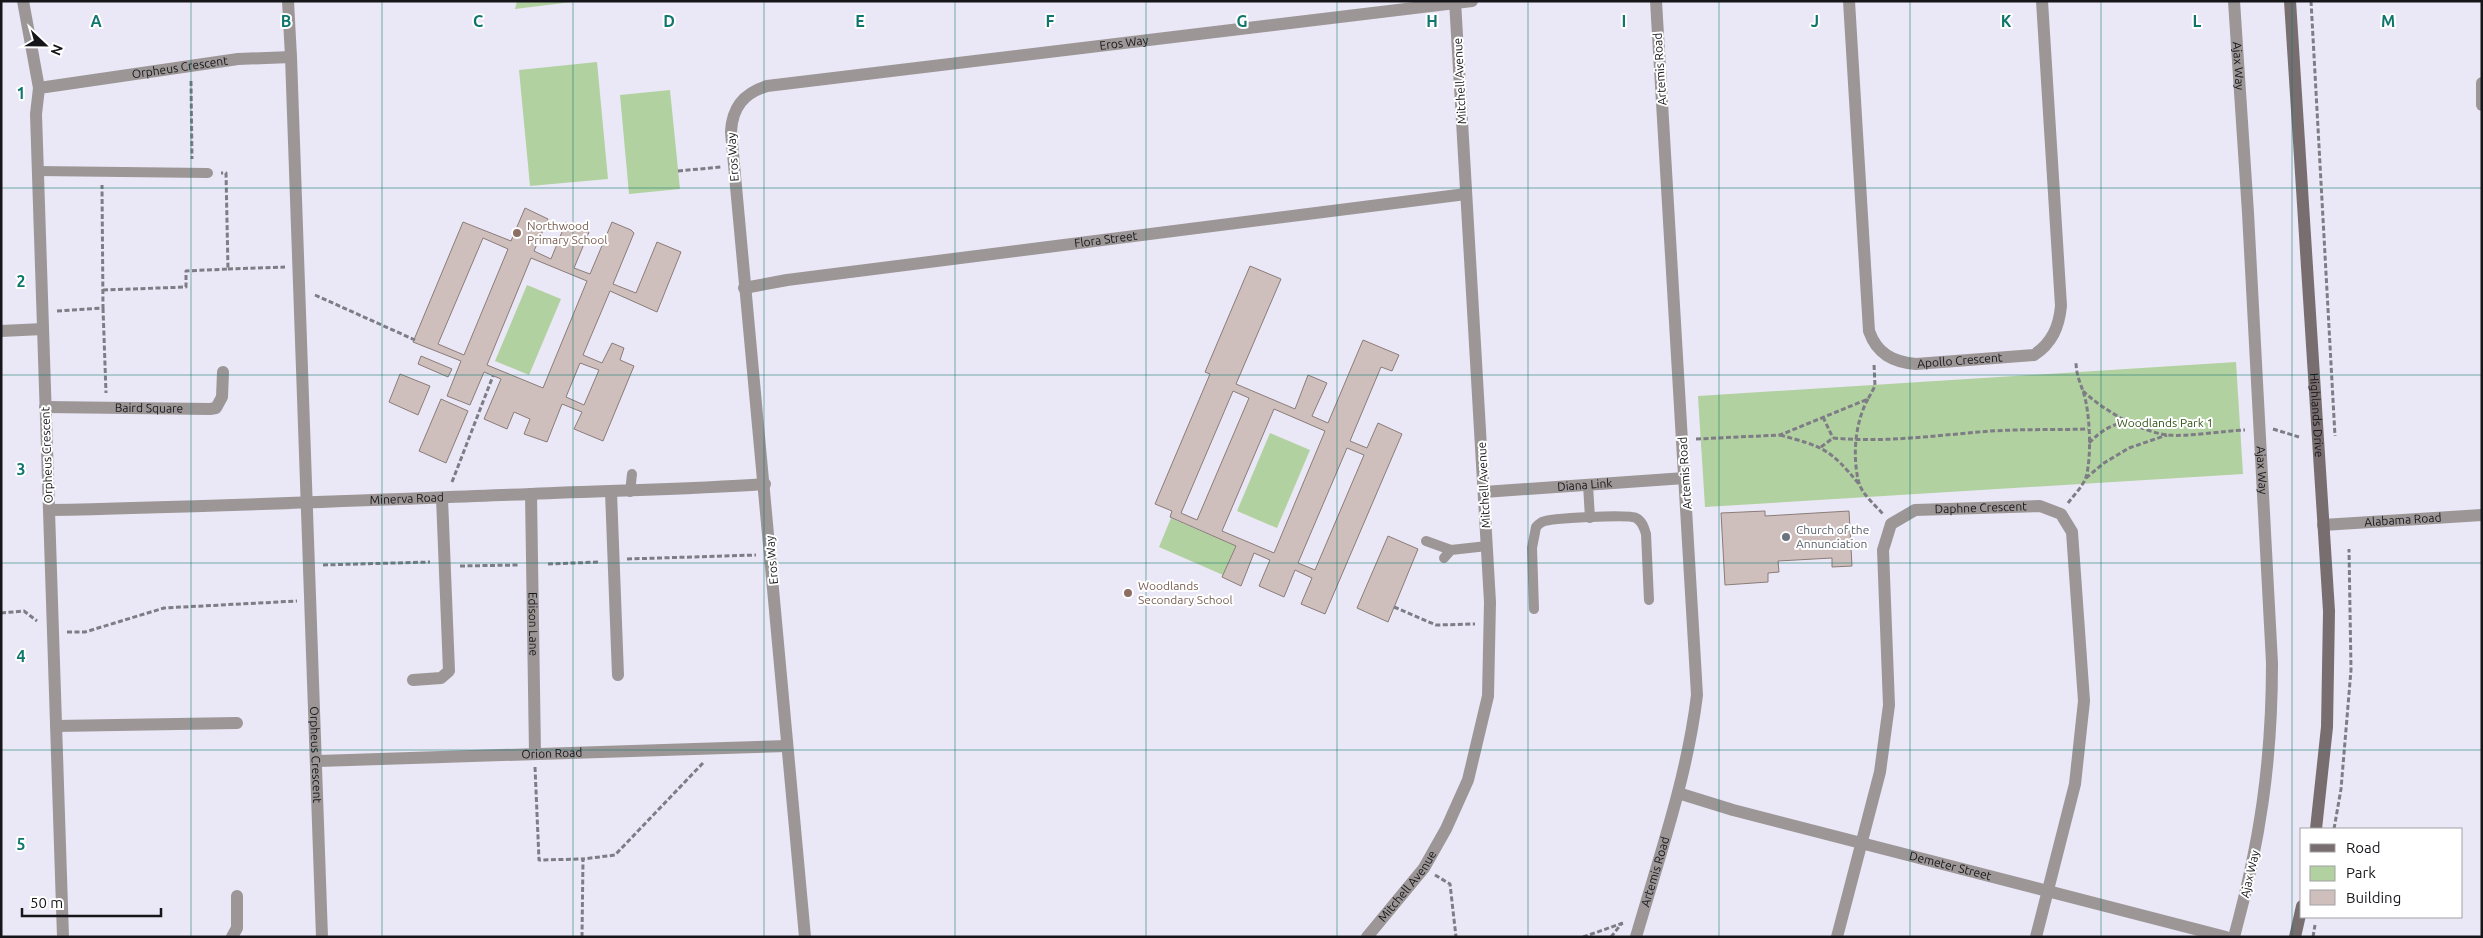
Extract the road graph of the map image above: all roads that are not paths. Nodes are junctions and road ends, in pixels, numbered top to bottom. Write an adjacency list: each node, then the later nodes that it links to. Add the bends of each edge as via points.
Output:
1 (23, 1): 12 (street)
2 (288, 1): 10 (street)
3 (1472, 1): 9 (street)
4 (1656, 1): 23 (street, Artemis Road)
5 (1849, 1): 6 (street, Apollo Crescent, via 1869,331 1881,353 1904,363 1916,364 2034,355 2046,347 2060,320)
6 (2042, 1)
7 (2234, 1): 62 (street, Ajax Way, via 2272,702 2260,828)
8 (2290, 1): 35 (main road, Highlands Drive)
9 (1455, 2): 16 (street, Mitchell Avenue); 17 (street, Eros Way, via 767,86 749,93 733,114 731,132)
10 (291, 56): 12 (street, Orpheus Crescent, via 238,59); 31 (street, Orpheus Crescent)
11 (2482, 83): 13 (street)
12 (39, 88): 14 (street, Orpheus Crescent, via 36,114)
13 (2482, 105)
14 (38, 171): 15 (lane); 18 (street, Orpheus Crescent)
15 (208, 173)
16 (1466, 194): 17 (street, Flora Street, via 797,278); 28 (street, Mitchell Avenue)
17 (744, 288): 24 (street, Eros Way)
18 (43, 330): 19 (street); 21 (street, Orpheus Crescent)
19 (1, 331)
20 (222, 372): 21 (street, Baird Square, via 222,397 216,408)
21 (45, 407): 32 (street, Orpheus Crescent)
22 (632, 474): 27 (lane)
23 (1686, 478): 25 (street, Diana Link); 47 (street, Artemis Road, via 1698,695)
24 (765, 484): 27 (street, Minerva Road); 44 (street, Eros Way)
25 (1588, 485): 28 (street, Diana Link); 34 (lane)
26 (611, 492): 27 (street, Minerva Road); 29 (street, Minerva Road); 40 (street)
27 (630, 492)
28 (1484, 492): 37 (street, Mitchell Avenue)
29 (531, 494): 30 (street, Minerva Road); 45 (street, Edison Lane)
30 (447, 498): 31 (street, Minerva Road); 41 (street, via 449,671 442,678)
31 (308, 504): 32 (street, Minerva Road); 46 (street, Orpheus Crescent)
32 (48, 510): 43 (street, Orpheus Crescent)
33 (2482, 516): 35 (street, Alabama Road)
34 (1590, 518): 38 (lane, via 1629,515 1643,525); 39 (lane, via 1543,522 1536,527 1532,548)
35 (2323, 525): 48 (main road, Highlands Drive, via 2329,668 2325,763)
36 (1426, 541): 37 (lane, via 1447,554)
37 (1487, 546): 57 (street, Mitchell Avenue, via 1488,696 1470,772 1462,796 1424,868)
38 (1649, 600)
39 (1534, 609)
40 (618, 675)
41 (413, 680)
42 (236, 724): 43 (street)
43 (56, 726): 53 (street, Orpheus Crescent)
44 (787, 746): 45 (street, Orion Road); 56 (street, Eros Way)
45 (535, 754): 46 (street, Orion Road)
46 (318, 762): 55 (street, Orpheus Crescent)
47 (1678, 793): 49 (street, Demeter Street); 58 (street, Artemis Road)
48 (2316, 828)
49 (1864, 842): 50 (street, Demeter Street); 50 (street, Daphne Crescent, via 1880,772 1889,705 1883,550 1891,524 1915,510 2040,506 2061,514 2072,532 2084,701 2075,784); 59 (street)
50 (2049, 890): 60 (street, Daphne Crescent); 61 (street, Demeter Street)
51 (237, 896): 54 (street, via 237,928)
52 (2300, 915): 63 (main road)
53 (63, 937)
54 (232, 937)
55 (322, 937)
56 (805, 937)
57 (1367, 937)
58 (1636, 937)
59 (1837, 937)
60 (2036, 937)
61 (2226, 937)
62 (2234, 937)
63 (2295, 937)

